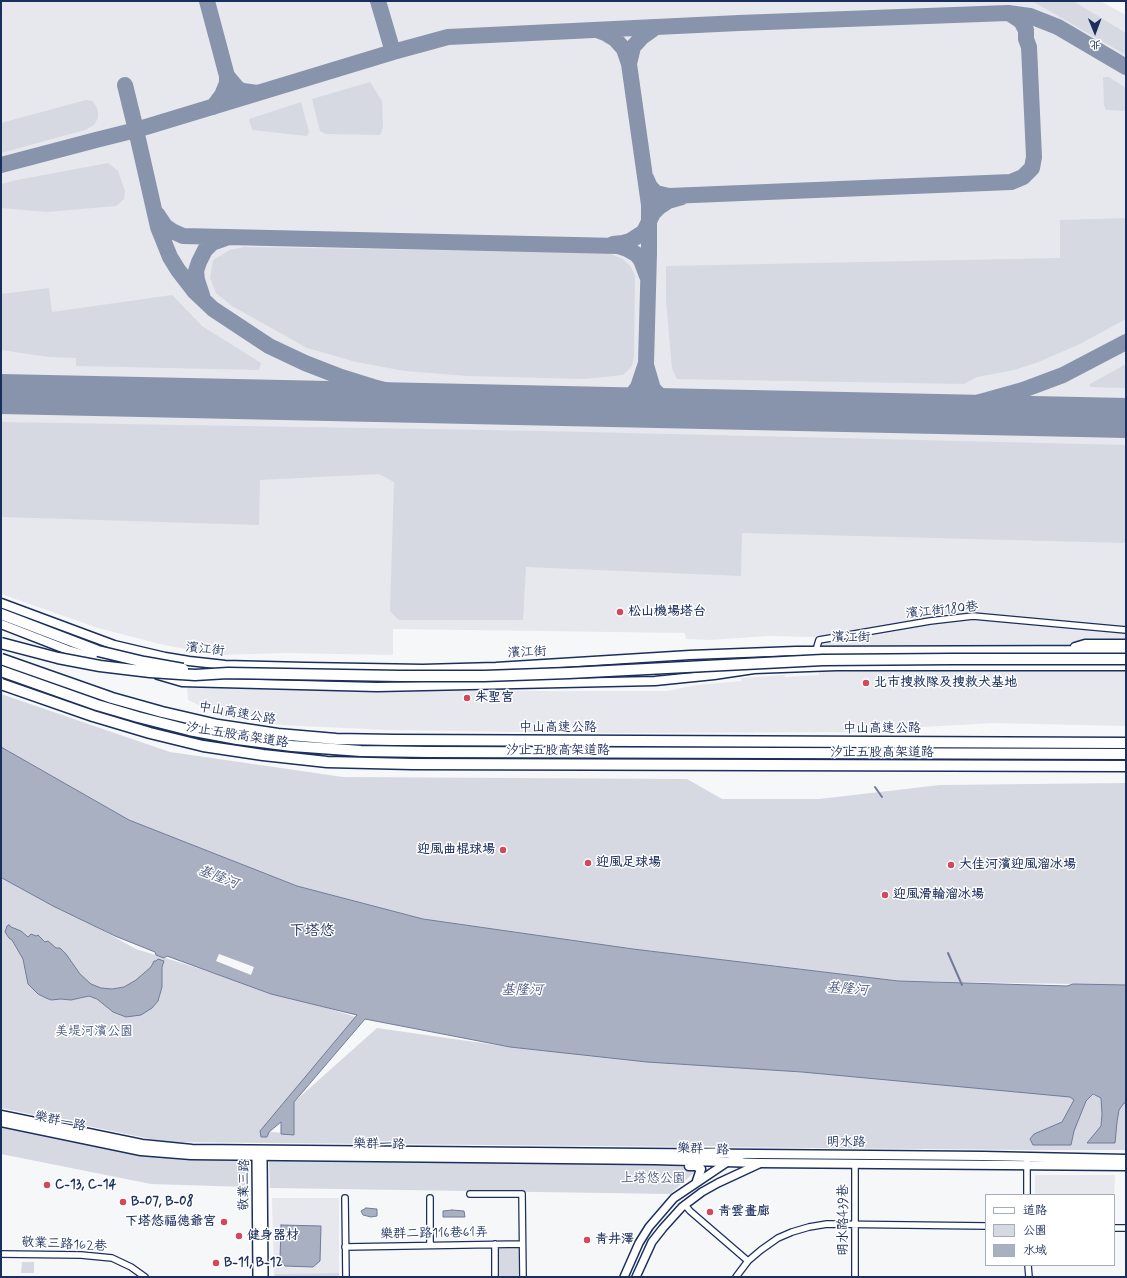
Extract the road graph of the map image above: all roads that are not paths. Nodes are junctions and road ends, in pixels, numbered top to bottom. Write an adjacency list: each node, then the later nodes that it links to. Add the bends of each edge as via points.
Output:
1 (1, 603): 7 (main road, 濱江街)
2 (1, 614): 19 (highway, bridge, via 98,651 187,670)
3 (1, 624): 14 (main road, via 68,650)
4 (1126, 630): 8 (street, 濱江街180巷, via 973,616 819,640)
5 (1, 642): 19 (highway, bridge, via 58,658 100,666 195,675)
6 (1126, 644): 10 (main road, 濱江街, via 1085,644)
7 (114, 645): 11 (main road, 濱江街, via 189,661 305,667 496,667); 14 (main road)
8 (816, 650): 10 (main road, 濱江街); 11 (main road, 濱江街)
9 (1126, 650): 10 (main road, 濱江街)
10 (1064, 651)
11 (690, 655): 20 (main road)
12 (1, 659): 22 (highway, 中山高速公路, bridge, via 112,698 162,712 218,725 336,739)
13 (1126, 659): 19 (highway, bridge, via 823,660 484,676)
14 (109, 662): 20 (main road, via 182,682 242,684 377,687)
15 (1126, 666): 16 (main road)
16 (1023, 667): 17 (main road); 20 (main road, via 836,666 756,669)
17 (1126, 670)
18 (1, 671): 23 (highway, 中山高速公路, bridge, via 145,719 237,739 292,746 428,752)
19 (228, 673)
20 (691, 678)
21 (1, 684): 24 (highway, 汐止五股高架道路, bridge, via 93,716 203,746 327,762)
22 (1126, 743)
23 (1126, 754)
24 (1126, 766)
25 (1, 1115): 27 (main road, 樂群一路, via 142,1144)
26 (1, 1122): 27 (main road, 樂群一路, via 141,1151 192,1155)
27 (259, 1154): 28 (main road, 樂群一路); 32 (main road, 樂群一路); 56 (street, 敬業三路); 57 (street, 敬業三路)
28 (744, 1154): 30 (main road, 明水路); 33 (street, 明水路)
29 (1126, 1154): 30 (main road)
30 (982, 1156): 34 (main road, 明水路)
31 (1126, 1159): 34 (main road, 明水路)
32 (655, 1160): 33 (main road, 樂群一路); 38 (main road, via 700,1167)
33 (726, 1162): 35 (main road, 樂群一路); 38 (street, 明水路)
34 (1027, 1162): 36 (main road, 明水路); 37 (main road, 明水路); 40 (street)
35 (760, 1163): 36 (main road, 明水路); 43 (street, 明水路, via 718,1183)
36 (854, 1164): 44 (street, 明水路439巷)
37 (1126, 1166)
38 (698, 1181): 61 (street, 明水路, via 674,1198 649,1227)
39 (470, 1194): 49 (street, via 522,1194)
40 (1027, 1194)
41 (345, 1198): 51 (street)
42 (430, 1198): 50 (street)
43 (685, 1205): 53 (street); 62 (street, 明水路, via 652,1242)
44 (855, 1225): 45 (street); 53 (street, via 827,1224 792,1232 778,1238); 64 (street, 明水路439巷)
45 (985, 1226)
46 (1115, 1228): 47 (street)
47 (1126, 1228)
48 (495, 1244): 49 (street, 樂群二路116巷61弄); 50 (street, 樂群二路116巷61弄); 59 (street)
49 (522, 1244): 60 (street)
50 (430, 1245): 51 (street, 樂群二路116巷61弄)
51 (345, 1246): 58 (street)
52 (1, 1254): 55 (street, 敬業三路162巷, via 112,1258 132,1267)
53 (748, 1261): 63 (street)
54 (1028, 1266): 65 (street)
55 (145, 1277)
56 (257, 1277)
57 (264, 1277)
58 (346, 1277)
59 (496, 1277)
60 (523, 1277)
61 (624, 1277)
62 (636, 1277)
63 (736, 1277)
64 (855, 1277)
65 (1029, 1277)

